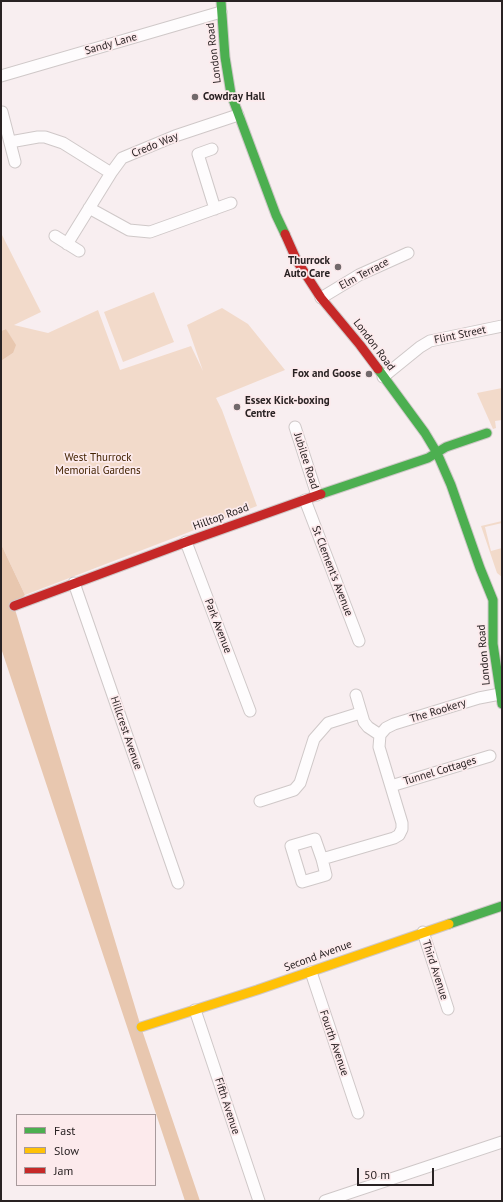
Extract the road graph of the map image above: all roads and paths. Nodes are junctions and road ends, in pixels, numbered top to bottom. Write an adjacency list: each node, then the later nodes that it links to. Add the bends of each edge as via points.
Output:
1 (221, 7): 2 (street, Sandy Lane); 4 (street, London Road, via 225,57 231,94)
2 (1, 76)
3 (1, 112): 5 (street)
4 (238, 115): 8 (street, Credo Way, via 175,136 122,158); 16 (street, London Road, via 276,216 297,261)
5 (10, 142): 7 (street); 8 (street, via 45,137 63,143)
6 (212, 149): 11 (street, via 198,154)
7 (15, 162)
8 (111, 173): 10 (street, Credo Way)
9 (231, 203): 11 (street)
10 (89, 208): 11 (street, via 129,230 150,232); 13 (street, Credo Way)
11 (214, 209)
12 (55, 236): 13 (street)
13 (67, 244): 14 (street)
14 (79, 251)
15 (408, 252): 16 (street, Elm Terrace, via 359,275)
16 (321, 298): 18 (street, London Road)
17 (502, 326): 18 (street, Flint Street, via 430,341)
18 (383, 377): 21 (street, London Road)
19 (295, 427): 22 (street, Jubilee Road)
20 (487, 433): 21 (street, Hilltop Road, via 446,447)
21 (437, 453): 22 (street, Hilltop Road); 26 (street, London Road, via 480,568)
22 (317, 495): 23 (street, Hilltop Road)
23 (305, 500): 24 (street, Hilltop Road); 28 (street, St Clement's Avenue)
24 (186, 542): 25 (street, Hilltop Road); 31 (street, Park Avenue)
25 (74, 583): 27 (street, Hilltop Road); 38 (street, Hillcrest Avenue)
26 (497, 599): 30 (street, London Road, via 493,644)
27 (14, 606)
28 (359, 641)
29 (356, 695): 32 (street)
30 (501, 699): 33 (street, The Rookery, via 479,698 394,724)
31 (250, 711)
32 (360, 713): 33 (street, via 368,727); 36 (street, via 328,723 314,739 300,783 294,790)
33 (380, 735): 35 (street, Tunnel Cottages, via 379,747)
34 (490, 756): 35 (street, Tunnel Cottages)
35 (391, 786): 37 (street, Tunnel Cottages, via 402,823 399,835)
36 (260, 801)
37 (322, 859)
38 (178, 883)
39 (502, 906): 40 (street, Second Avenue)
40 (423, 932): 41 (street, Second Avenue); 42 (street, Third Avenue)
41 (311, 972): 43 (street, Second Avenue); 45 (street, Fourth Avenue)
42 (448, 1009)
43 (194, 1010): 44 (street, Second Avenue); 47 (street, Fifth Avenue)
44 (141, 1027)
45 (358, 1113)
46 (502, 1142): 48 (street)
47 (259, 1201)
48 (325, 1201)

